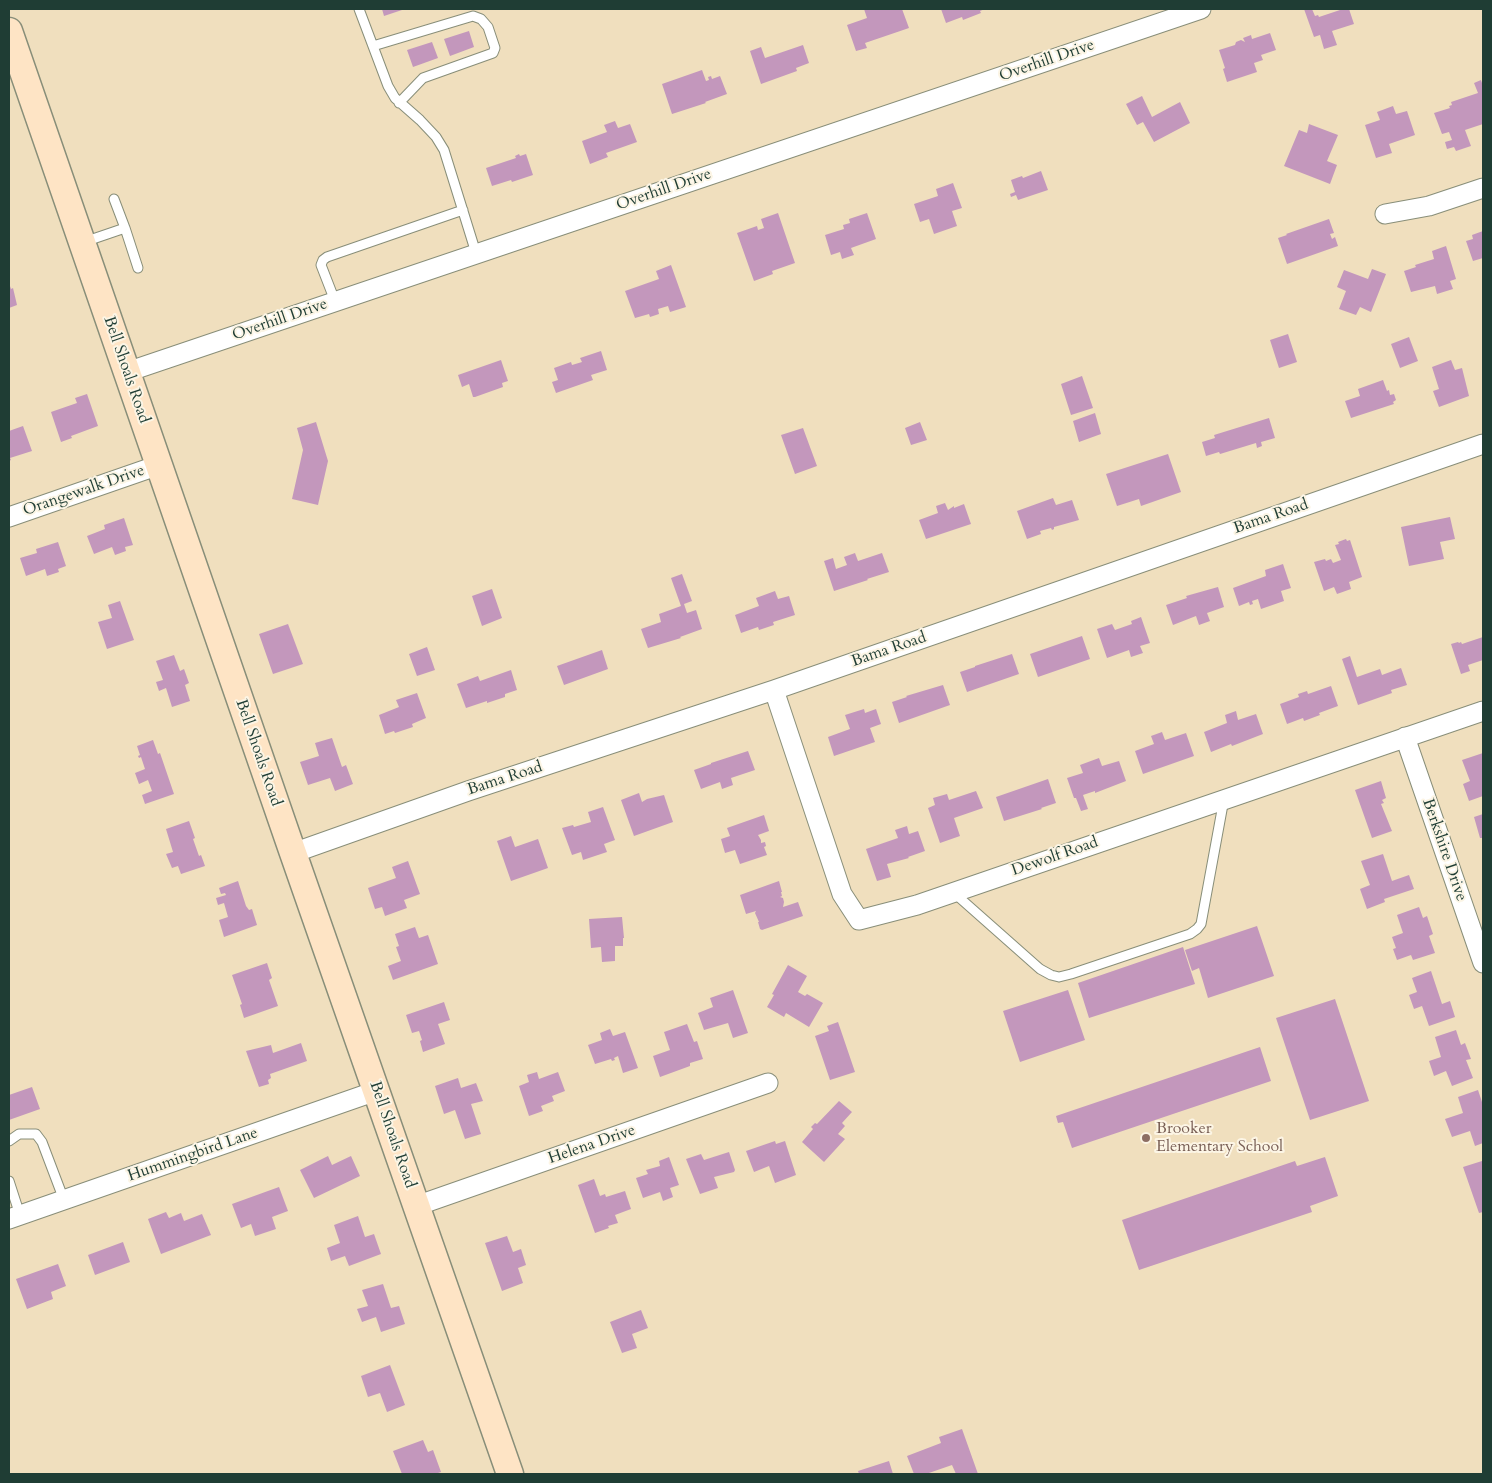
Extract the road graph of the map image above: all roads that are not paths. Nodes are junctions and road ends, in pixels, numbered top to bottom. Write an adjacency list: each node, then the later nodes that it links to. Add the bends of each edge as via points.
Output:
1 (359, 9): 4 (lane)
2 (1201, 9): 12 (street, Overhill Drive)
3 (9, 31): 11 (main road, Bell Shoals Road)
4 (373, 46): 5 (lane, via 388,86); 5 (lane, via 473,16 482,19 488,27 495,48 493,53 423,78)
5 (399, 103): 8 (lane, via 426,126 444,150)
6 (1483, 188): 9 (street, via 1429,206)
7 (114, 198): 10 (lane)
8 (463, 210): 12 (lane); 14 (lane, via 327,257 321,265)
9 (1384, 214)
10 (125, 228): 11 (lane); 13 (lane)
11 (81, 242): 15 (main road, Bell Shoals Road)
12 (476, 253): 14 (street, Overhill Drive)
13 (138, 268)
14 (334, 301): 15 (street, Overhill Drive)
15 (127, 372): 17 (main road, Bell Shoals Road)
16 (1483, 444): 19 (street, Bama Road)
17 (159, 465): 18 (street, Orangewalk Drive); 23 (main road, Bell Shoals Road)
18 (9, 518)
19 (774, 690): 23 (street, Bama Road, via 468,791); 24 (street, Dewolf Road, via 842,894 859,920)
20 (1483, 711): 21 (street, Dewolf Road)
21 (1405, 737): 22 (street, Dewolf Road); 25 (street, Berkshire Drive)
22 (1224, 799): 24 (street, Dewolf Road); 24 (lane, via 1201,924 1190,934 1059,977 1040,969)
23 (293, 854): 27 (main road, Bell Shoals Road)
24 (953, 892)
25 (1483, 963)
26 (768, 1083): 31 (street, Helena Drive)
27 (376, 1091): 30 (street, Hummingbird Lane); 31 (main road, Bell Shoals Road)
28 (9, 1141): 30 (lane, via 19,1134 36,1134)
29 (9, 1181): 32 (lane)
30 (64, 1200): 32 (street, Hummingbird Lane)
31 (416, 1206): 33 (main road, Bell Shoals Road)
32 (14, 1217)
33 (510, 1474)

